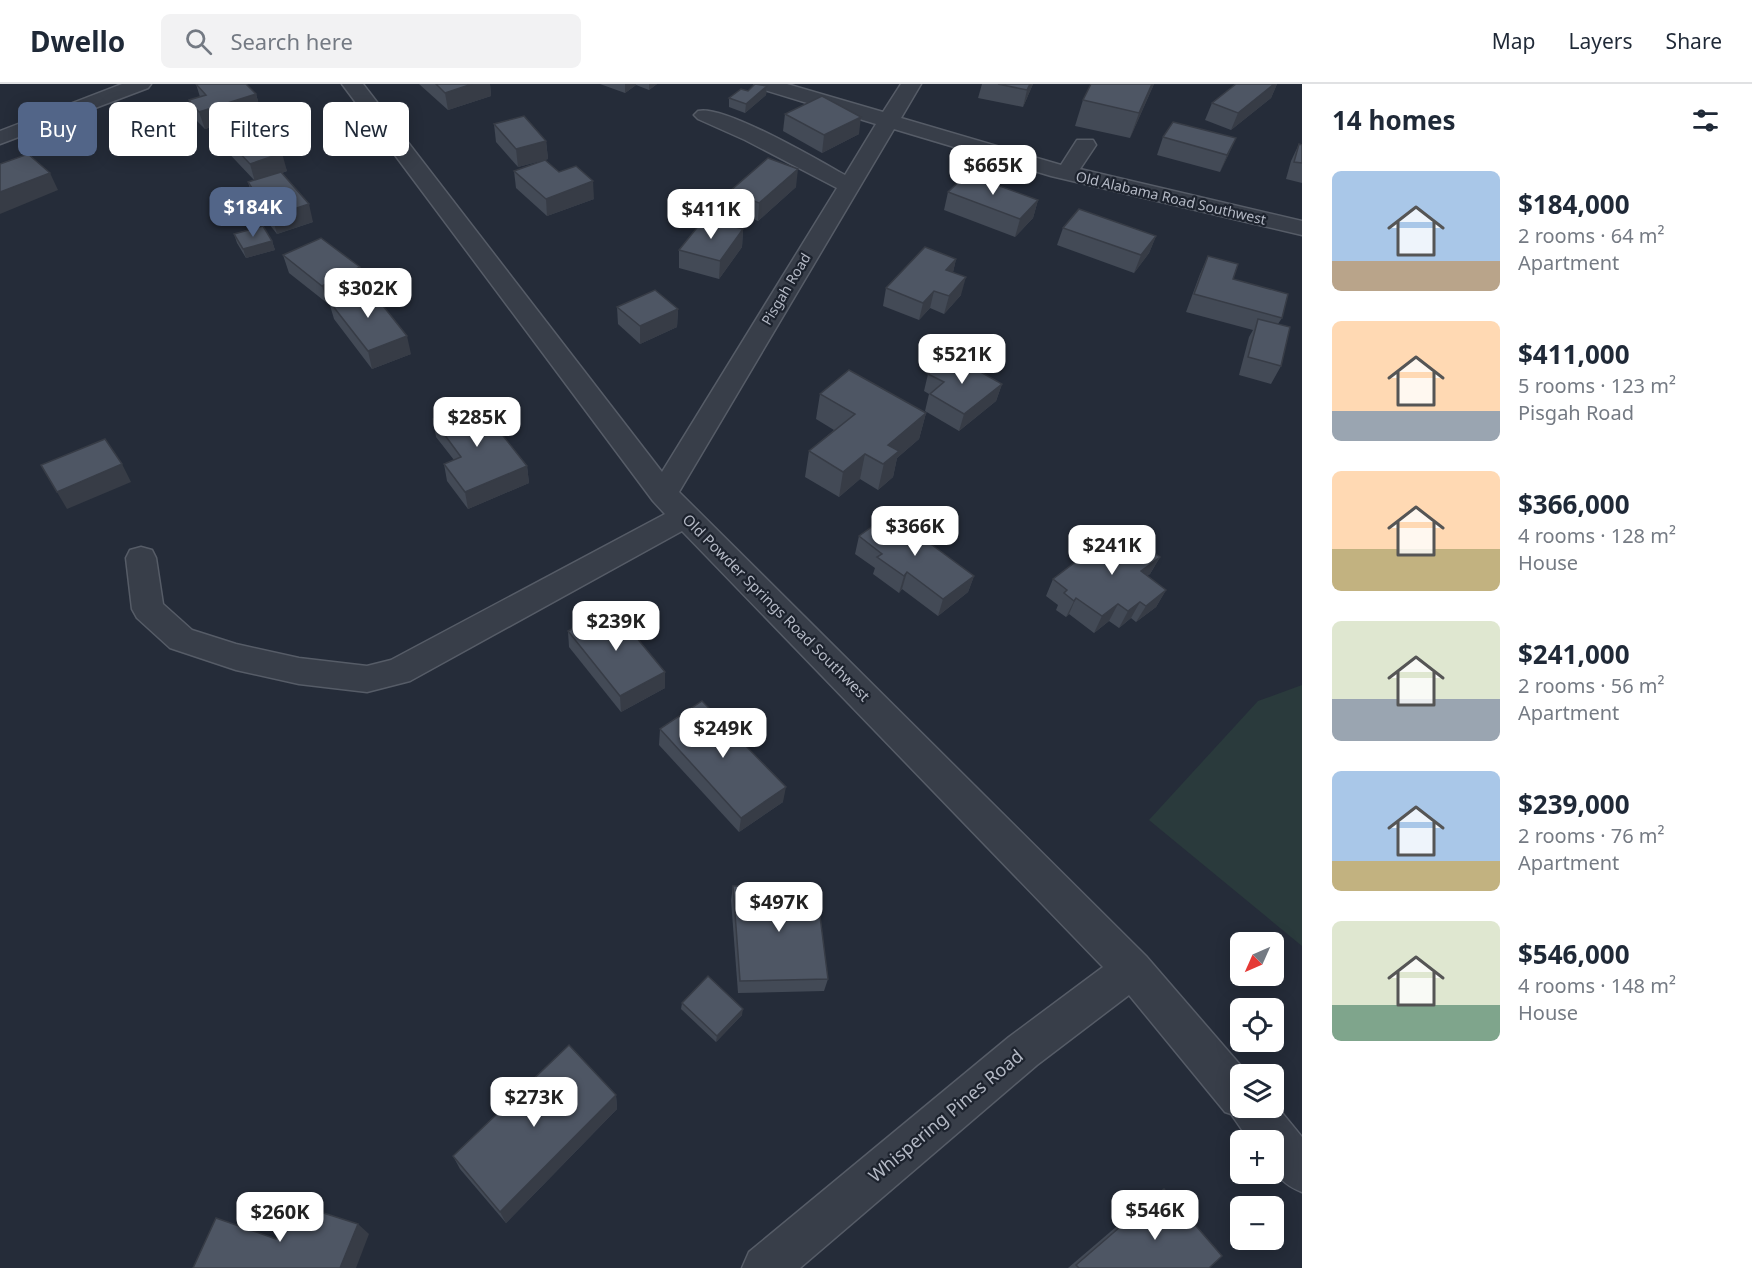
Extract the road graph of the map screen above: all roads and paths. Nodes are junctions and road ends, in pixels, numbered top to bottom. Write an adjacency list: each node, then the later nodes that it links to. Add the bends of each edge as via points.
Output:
1 (141, 84): 7 (street)
2 (352, 84): 12 (street, Old Powder Springs Road Southwest)
3 (765, 84): 6 (street, Old Alabama Road Southwest, via 793,100)
4 (911, 84): 6 (street, Pisgah Road)
5 (705, 115): 10 (street, via 753,135)
6 (886, 122): 9 (street, Old Alabama Road Southwest); 10 (street, Pisgah Road)
7 (0, 138)
8 (1084, 145): 9 (street)
9 (1066, 173): 11 (street, Old Alabama Road Southwest)
10 (848, 185): 12 (street, Pisgah Road)
11 (1302, 228)
12 (663, 494): 13 (street, Old Powder Springs Road Southwest)
13 (685, 516): 14 (street, via 399,672 367,679 299,671 181,639 148,609); 15 (street, Old Powder Springs Road Southwest)
14 (141, 558)
15 (1132, 969): 16 (street, Old Powder Springs Road Southwest); 19 (street, Whispering Pines Road, via 1023,1051)
16 (1230, 1085)
17 (1258, 1118): 18 (street)
18 (1302, 1170)
19 (765, 1268)

